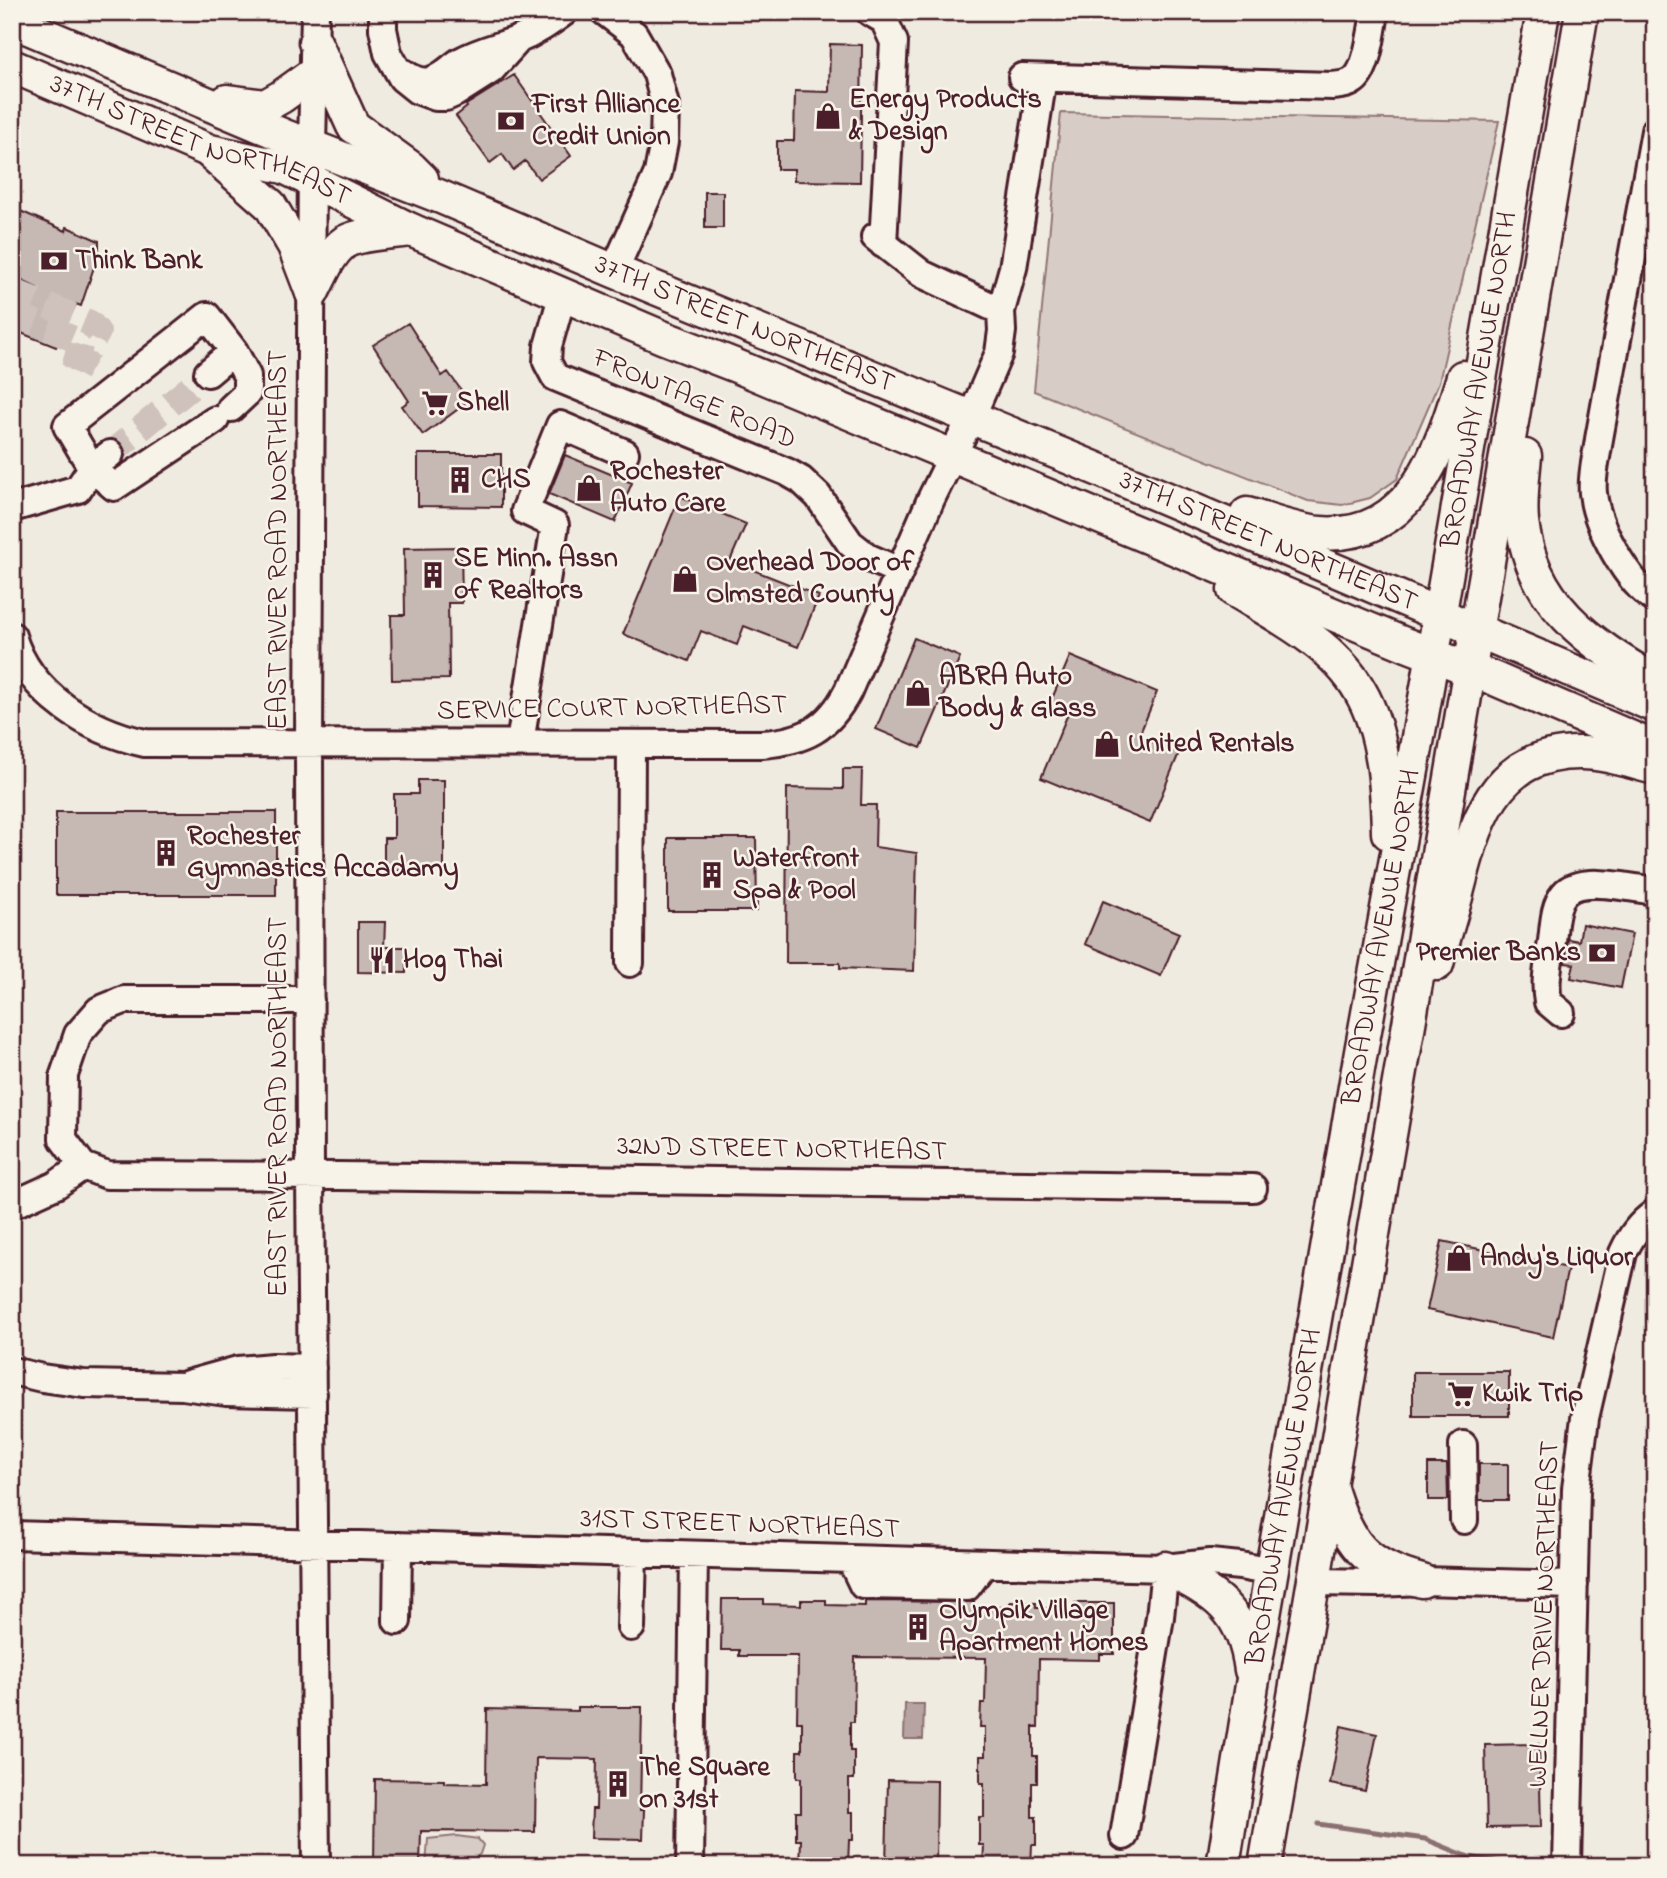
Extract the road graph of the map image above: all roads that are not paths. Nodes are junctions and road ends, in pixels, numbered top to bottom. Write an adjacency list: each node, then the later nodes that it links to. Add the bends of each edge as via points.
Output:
1 (383, 12): 2 (street, via 388,53 402,78 417,90 446,97 491,69 518,40)
2 (564, 12)
3 (604, 12): 21 (street, via 634,34 657,74 665,105 658,173)
4 (870, 12): 24 (street, via 884,20 894,42 879,240 922,274)
5 (1376, 12): 24 (street, SERVICE COURT NORTHEAST, via 1363,66 1356,79 1346,84 1033,77 1015,256)
6 (1543, 12): 20 (main road, BROADWAY AVENUE NORTH)
7 (1582, 12): 19 (main road, BROADWAY AVENUE NORTH)
8 (12, 21): 12 (main road, 37TH STREET NORTHEAST)
9 (315, 27): 11 (street, EAST RIVER ROAD NORTHEAST); 17 (main road, via 353,126 411,168)
10 (12, 66): 15 (main road, 37TH STREET NORTHEAST)
11 (313, 74): 12 (main road, via 265,106); 14 (street, EAST RIVER ROAD NORTHEAST)
12 (194, 97): 14 (main road, 37TH STREET NORTHEAST)
13 (1655, 131): 37 (street, via 1593,482 1600,523 1628,575)
14 (312, 146): 16 (street, EAST RIVER ROAD NORTHEAST); 17 (main road, 37TH STREET NORTHEAST)
15 (210, 152): 16 (main road, 37TH STREET NORTHEAST, via 284,167); 22 (main road, via 270,205 294,246)
16 (313, 182): 18 (main road, 37TH STREET NORTHEAST); 22 (street, EAST RIVER ROAD NORTHEAST)
17 (441, 197): 21 (main road, 37TH STREET NORTHEAST)
18 (411, 230): 22 (main road, via 343,243); 23 (main road, 37TH STREET NORTHEAST)
19 (1546, 230): 39 (main road, BROADWAY AVENUE NORTH); 43 (main road, via 1523,476 1525,538 1544,589 1569,620 1612,655)
20 (1505, 231): 33 (main road, via 1442,441 1416,489 1374,525 1339,533 1301,530); 38 (main road, BROADWAY AVENUE NORTH)
21 (614, 271): 28 (main road, 37TH STREET NORTHEAST)
22 (312, 293): 45 (street, EAST RIVER ROAD NORTHEAST)
23 (563, 293): 27 (street, FRONTAGE ROAD, via 547,362 555,376); 31 (main road, 37TH STREET NORTHEAST)
24 (1001, 311): 28 (street, SERVICE COURT NORTHEAST, via 999,353)
25 (233, 351): 26 (street); 32 (street, via 247,376 247,393 223,414 114,487); 32 (street, via 207,316 66,426)
26 (208, 373)
27 (610, 399): 29 (street); 36 (street, FRONTAGE ROAD, via 801,480 818,496 850,543 869,558)
28 (971, 418): 31 (street, SERVICE COURT NORTHEAST); 33 (main road, 37TH STREET NORTHEAST)
29 (593, 439): 30 (street); 46 (street, via 560,425 525,511 555,525)
30 (625, 453)
31 (952, 456): 35 (main road, 37TH STREET NORTHEAST); 36 (street, SERVICE COURT NORTHEAST)
32 (101, 461): 34 (street, via 78,489)
33 (1097, 469): 38 (main road, 37TH STREET NORTHEAST)
34 (12, 508)
35 (1092, 514): 41 (main road, 37TH STREET NORTHEAST); 51 (main road, via 1282,618 1327,653 1360,690 1375,728 1384,774)
36 (899, 571): 47 (street, SERVICE COURT NORTHEAST, via 840,706 811,733 780,743)
37 (1655, 599)
38 (1439, 614): 39 (main road, 37TH STREET NORTHEAST); 41 (main road, BROADWAY AVENUE NORTH)
39 (1477, 630): 42 (main road, BROADWAY AVENUE NORTH); 44 (main road, 37TH STREET NORTHEAST)
40 (12, 636): 45 (street, SERVICE COURT NORTHEAST, via 41,687 80,717 122,738 170,744)
41 (1432, 654): 42 (main road, 37TH STREET NORTHEAST); 51 (main road, BROADWAY AVENUE NORTH)
42 (1471, 670): 48 (main road, 37TH STREET NORTHEAST); 55 (main road, BROADWAY AVENUE NORTH)
43 (1655, 681)
44 (1655, 706)
45 (309, 743): 46 (street, SERVICE COURT NORTHEAST); 53 (street, EAST RIVER ROAD NORTHEAST)
46 (520, 743): 47 (street, SERVICE COURT NORTHEAST)
47 (631, 744): 52 (street)
48 (1655, 748)
49 (1655, 768): 55 (main road, via 1605,755 1559,755 1525,766 1499,787 1469,845)
50 (1655, 891): 54 (street, via 1593,883 1564,893 1556,910 1545,987 1548,1002)
51 (1390, 897): 67 (main road, BROADWAY AVENUE NORTH)
52 (630, 963)
53 (310, 1000): 56 (street, via 124,1000 99,1010 78,1034 64,1074 63,1139); 57 (street, EAST RIVER ROAD NORTHEAST)
54 (1561, 1013)
55 (1394, 1106): 66 (main road, BROADWAY AVENUE NORTH)
56 (83, 1166): 57 (street, 32ND STREET NORTHEAST, via 107,1175); 59 (street, via 56,1185)
57 (310, 1176): 58 (street, 32ND STREET NORTHEAST); 61 (street, EAST RIVER ROAD NORTHEAST)
58 (1253, 1188)
59 (12, 1205)
60 (1655, 1213): 78 (street, WELLNER DRIVE NORTHEAST, via 1630,1237 1623,1253 1585,1418 1576,1489)
61 (312, 1368): 63 (street, via 238,1370); 64 (street, EAST RIVER ROAD NORTHEAST)
62 (12, 1371): 63 (street, via 84,1384)
63 (183, 1386): 64 (street)
64 (313, 1394): 70 (street, EAST RIVER ROAD NORTHEAST)
65 (1463, 1445): 68 (street)
66 (1330, 1485): 76 (main road, via 1338,1511 1363,1553 1387,1570); 77 (main road, BROADWAY AVENUE NORTH)
67 (1283, 1515): 75 (main road, BROADWAY AVENUE NORTH); 77 (main road, via 1294,1559)
68 (1464, 1520)
69 (12, 1535): 70 (street, 31ST STREET NORTHEAST)
70 (314, 1544): 71 (street, 31ST STREET NORTHEAST); 84 (street, EAST RIVER ROAD NORTHEAST)
71 (398, 1546): 72 (street, 31ST STREET NORTHEAST); 79 (street)
72 (633, 1553): 73 (street, 31ST STREET NORTHEAST); 80 (street)
73 (694, 1555): 74 (street, 31ST STREET NORTHEAST); 85 (street)
74 (1165, 1568): 75 (street, 31ST STREET NORTHEAST, via 1210,1563); 82 (main road, via 1212,1594 1233,1616 1245,1641); 83 (street)
75 (1272, 1572): 81 (main road, via 1290,1596); 82 (main road, BROADWAY AVENUE NORTH)
76 (1422, 1581): 77 (street); 78 (street)
77 (1313, 1582): 81 (main road, BROADWAY AVENUE NORTH)
78 (1574, 1585): 88 (street, WELLNER DRIVE NORTHEAST)
79 (397, 1621)
80 (631, 1627)
81 (1304, 1643): 87 (main road, BROADWAY AVENUE NORTH)
82 (1252, 1685): 86 (main road, BROADWAY AVENUE NORTH)
83 (1124, 1836)
84 (316, 1866)
85 (691, 1866)
86 (1223, 1866)
87 (1265, 1866)
88 (1567, 1866)

